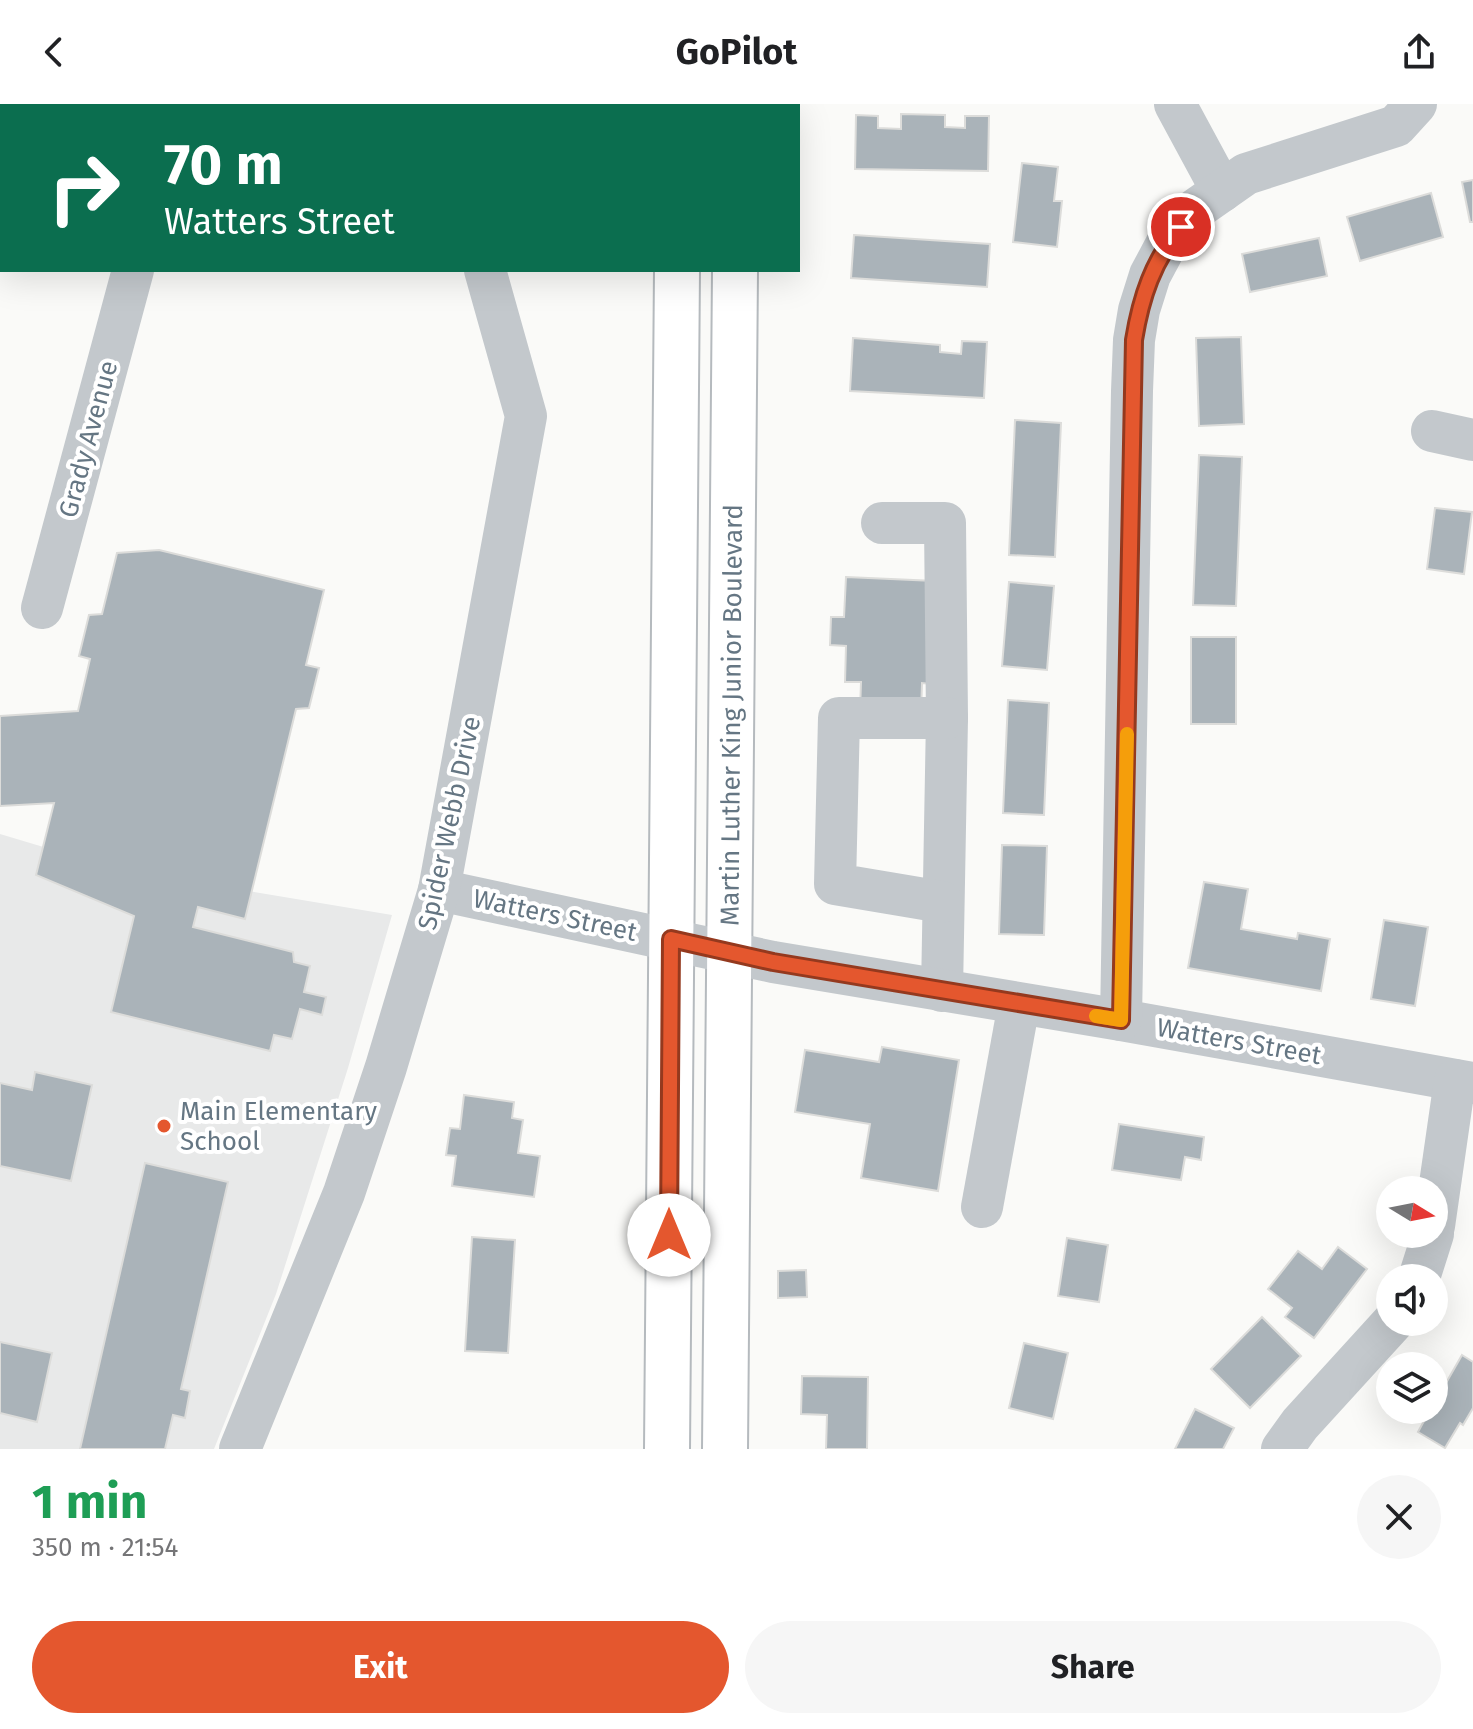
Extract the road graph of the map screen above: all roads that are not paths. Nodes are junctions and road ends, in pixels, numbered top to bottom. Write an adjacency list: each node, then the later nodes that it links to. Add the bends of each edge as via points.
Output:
1 (1175, 104): 3 (street)
2 (1416, 104): 3 (street, via 1396,126 1246,174)
3 (1222, 191): 19 (street, via 1196,209 1166,245 1150,275 1134,340)
4 (132, 272): 11 (street, Grady Avenue)
5 (486, 272): 13 (street, Spider Webb Drive, via 526,416)
6 (677, 272): 15 (main road)
7 (735, 272): 16 (main road, Martin Luther King Junior Boulevard)
8 (1432, 431): 9 (street)
9 (1473, 440)
10 (882, 523): 12 (street, via 945,523)
11 (42, 608)
12 (947, 718): 14 (street); 14 (street, via 839,718 838,733 835,884)
13 (439, 890): 15 (street, Watters Street); 24 (street, Spider Webb Drive, via 344,1193)
14 (942, 902): 17 (street)
15 (671, 939): 16 (street, Watters Street); 25 (main road)
16 (729, 954): 17 (street, Watters Street); 26 (main road, Martin Luther King Junior Boulevard)
17 (942, 991): 18 (street, Watters Street)
18 (1019, 1004): 19 (street, Watters Street); 22 (street)
19 (1121, 1020): 20 (street, Watters Street)
20 (1464, 1082): 21 (street)
21 (1444, 1176)
22 (982, 1207)
23 (1380, 1336): 27 (street)
24 (240, 1449)
25 (667, 1449)
26 (725, 1449)
27 (1282, 1449)

